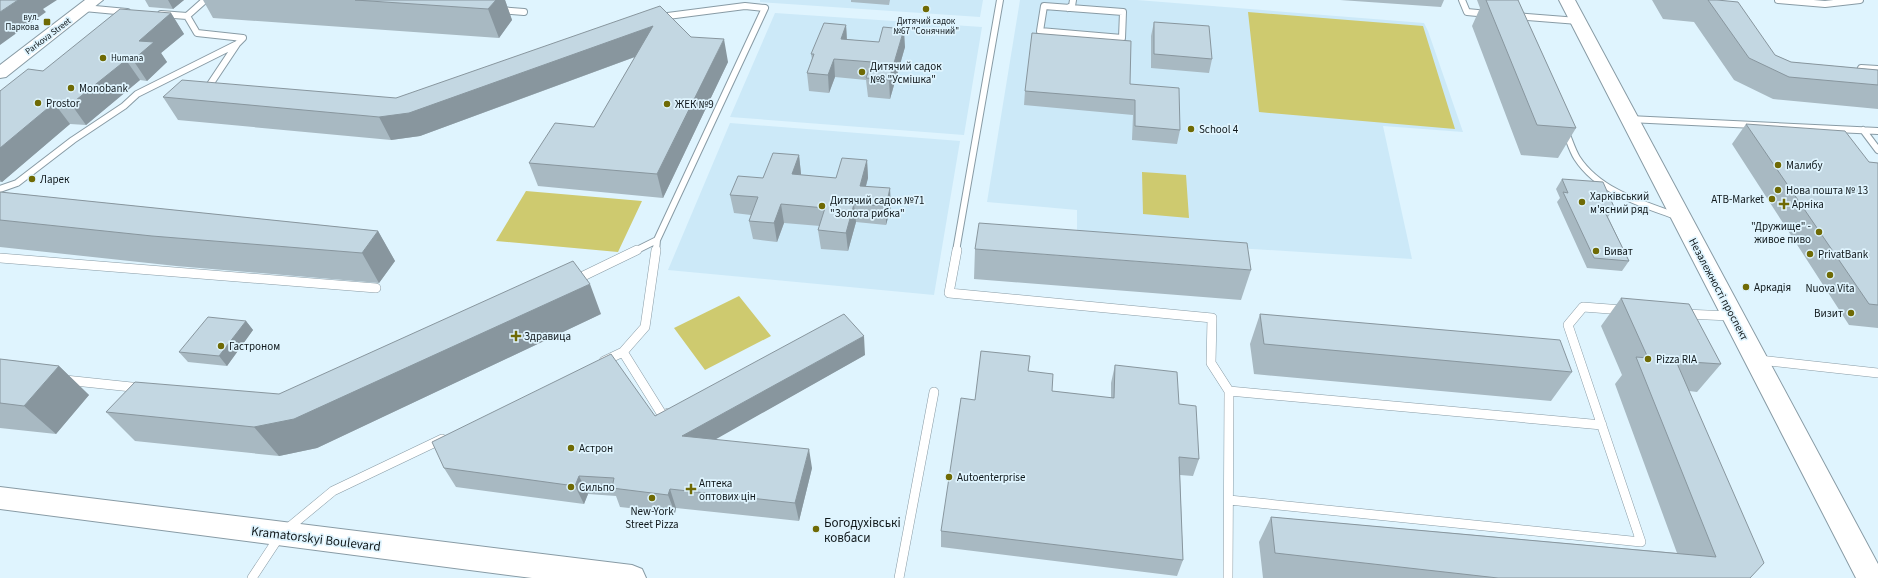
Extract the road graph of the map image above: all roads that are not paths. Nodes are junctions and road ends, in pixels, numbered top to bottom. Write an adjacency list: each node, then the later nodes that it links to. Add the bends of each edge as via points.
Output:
1 (205, 0): 16 (lane)
2 (1000, 0): 46 (lane, via 948,293 1212,318 1211,363)
3 (1462, 0): 14 (lane, via 1467,12)
4 (1567, 0): 19 (street, Незалежності проспект)
5 (1778, 0): 6 (lane, via 1825,4)
6 (1860, 0)
7 (746, 3): 18 (lane); 33 (lane, via 765,8)
8 (90, 4): 12 (lane); 23 (street, Parkova Street)
9 (1073, 5): 9 (lane, via 1044,6 1040,31 1122,38 1123,12)
10 (492, 10): 11 (lane)
11 (524, 12)
12 (135, 13)
13 (157, 14): 16 (lane)
14 (1499, 15)
15 (1506, 15): 17 (lane)
16 (187, 16): 21 (lane, via 197,33 243,38)
17 (1514, 16): 19 (lane); 20 (lane)
18 (655, 19)
19 (1578, 22): 26 (street, Незалежності проспект)
20 (1518, 23)
21 (237, 44): 25 (lane, via 206,89); 31 (lane, via 137,94 17,183)
22 (1878, 69): 24 (lane, via 1861,68 1856,80)
23 (0, 73)
24 (1850, 80)
25 (214, 90)
26 (1629, 119): 28 (lane); 32 (street, Незалежності проспект)
27 (1561, 121): 32 (lane, via 1580,163 1595,178 1632,200)
28 (1863, 130): 29 (lane); 30 (lane)
29 (1878, 131)
30 (1878, 150)
31 (0, 189)
32 (1681, 217): 39 (street, Незалежності проспект)
33 (657, 240): 35 (lane); 40 (lane, via 645,327)
34 (0, 258): 36 (lane)
35 (564, 285)
36 (376, 288)
37 (1635, 310): 49 (lane, via 1583,307 1568,325)
38 (1673, 313): 39 (lane)
39 (1733, 317): 41 (street, Незалежності проспект)
40 (623, 352): 42 (lane); 48 (lane, via 663,416)
41 (1756, 359): 43 (lane); 58 (street, Незалежності проспект)
42 (595, 366)
43 (1878, 373)
44 (53, 378): 45 (lane)
45 (152, 389)
46 (1229, 391): 49 (lane); 52 (lane)
47 (934, 392): 56 (lane)
48 (676, 408)
49 (1602, 425): 52 (lane, via 1641,542)
50 (453, 433): 53 (lane, via 333,491)
51 (0, 498): 53 (street, Kramatorskyi Boulevard)
52 (1229, 500): 57 (lane)
53 (281, 534): 54 (lane); 55 (street, Kramatorskyi Boulevard)
54 (252, 578)
55 (632, 578)
56 (899, 578)
57 (1228, 578)
58 (1871, 578)

